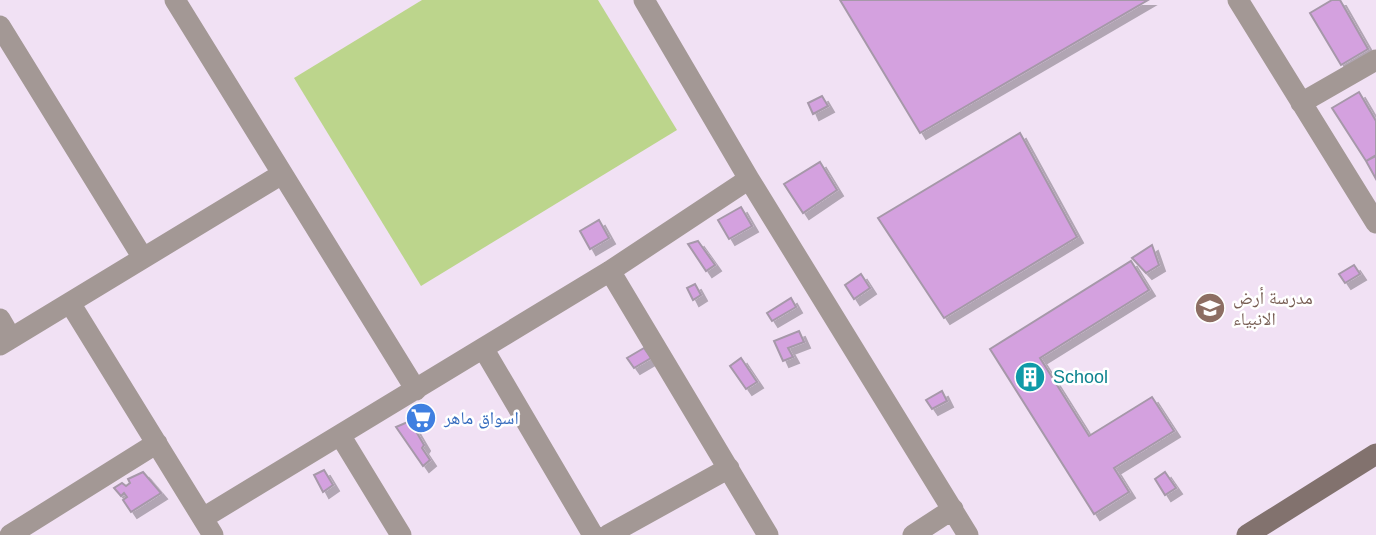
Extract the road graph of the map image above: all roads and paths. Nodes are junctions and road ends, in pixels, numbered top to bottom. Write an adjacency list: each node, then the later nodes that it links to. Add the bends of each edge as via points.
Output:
1 (175, 0): 7 (street)
2 (644, 0): 8 (street)
3 (1238, 0): 6 (street)
4 (0, 26): 10 (street)
5 (1376, 60): 6 (street)
6 (1301, 103): 9 (street)
7 (282, 174): 10 (street); 16 (street)
8 (749, 179): 11 (street); 21 (street)
9 (1376, 223)
10 (143, 258): 12 (street)
11 (610, 271): 15 (street); 20 (street)
12 (70, 303): 14 (street); 18 (street)
13 (0, 319): 14 (street)
14 (6, 342)
15 (483, 348): 16 (street); 25 (street)
16 (416, 390): 17 (street)
17 (340, 435): 22 (street); 24 (street)
18 (157, 443): 22 (street); 23 (street)
19 (1376, 454): 30 (street)
20 (729, 468): 26 (street); 27 (street)
21 (953, 509): 28 (street); 29 (street)
22 (208, 526)
23 (10, 535)
24 (401, 535)
25 (593, 535)
26 (608, 535)
27 (768, 535)
28 (913, 535)
29 (968, 535)
30 (1248, 535)

